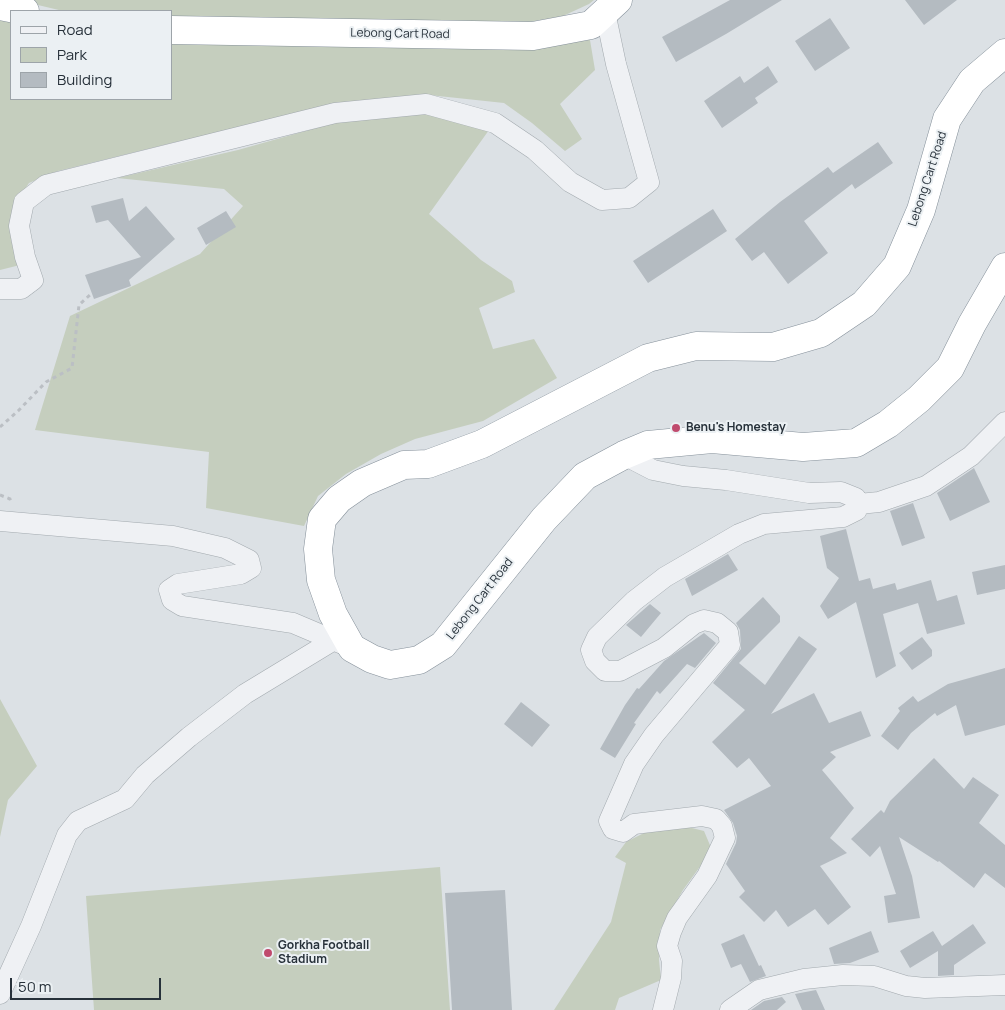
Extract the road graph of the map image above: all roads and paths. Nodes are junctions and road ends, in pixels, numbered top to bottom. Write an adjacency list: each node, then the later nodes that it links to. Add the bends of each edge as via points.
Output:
1 (0, 6): 3 (highway)
2 (612, 6): 4 (highway, Lebong Cart Road, via 591,25 533,36); 7 (street, via 616,64 649,182 629,198 602,200 570,182 535,150 486,121 426,104 335,113 46,185 24,202 19,226 33,280 20,289)
3 (20, 10)
4 (172, 30)
5 (1005, 53): 14 (highway, Lebong Cart Road, via 972,81 947,119 921,210 897,266 864,304 821,333 773,347 696,346 648,358 482,444 428,464 404,465 362,483 339,499 322,519 318,549 321,580)
6 (1005, 267): 11 (highway, Lebong Cart Road, via 950,368 888,424 856,443 803,447 712,439 648,445)
7 (0, 289)
8 (92, 293): 10 (path, via 79,305 72,368 46,382)
9 (1005, 422): 12 (street, via 971,456 926,486 879,502)
10 (0, 427)
11 (624, 454): 12 (street, via 653,470 809,493 841,492 856,498); 14 (highway, Lebong Cart Road, via 585,476 544,519 443,646 419,660 390,666)
12 (859, 504): 17 (street, via 857,510 843,517 764,524 739,534 666,577 634,601 597,637 591,650 595,661 605,671 620,671 664,648 704,620 718,624 728,632 730,645 654,735 634,764 609,820 613,829 623,832 634,824 702,816 716,819 722,826 725,838 719,854 671,932 667,946 672,961 672,978)
13 (0, 521): 14 (street, via 173,536 225,548 249,560 252,568 241,574 178,584 169,590 172,600 182,606 292,623)
14 (343, 644): 16 (street, via 244,694 145,775 124,799 78,821 67,835)
15 (1005, 985): 18 (street, via 925,988 874,976 843,975 804,979 759,990)
16 (0, 994)
17 (663, 1010)
18 (730, 1010)

